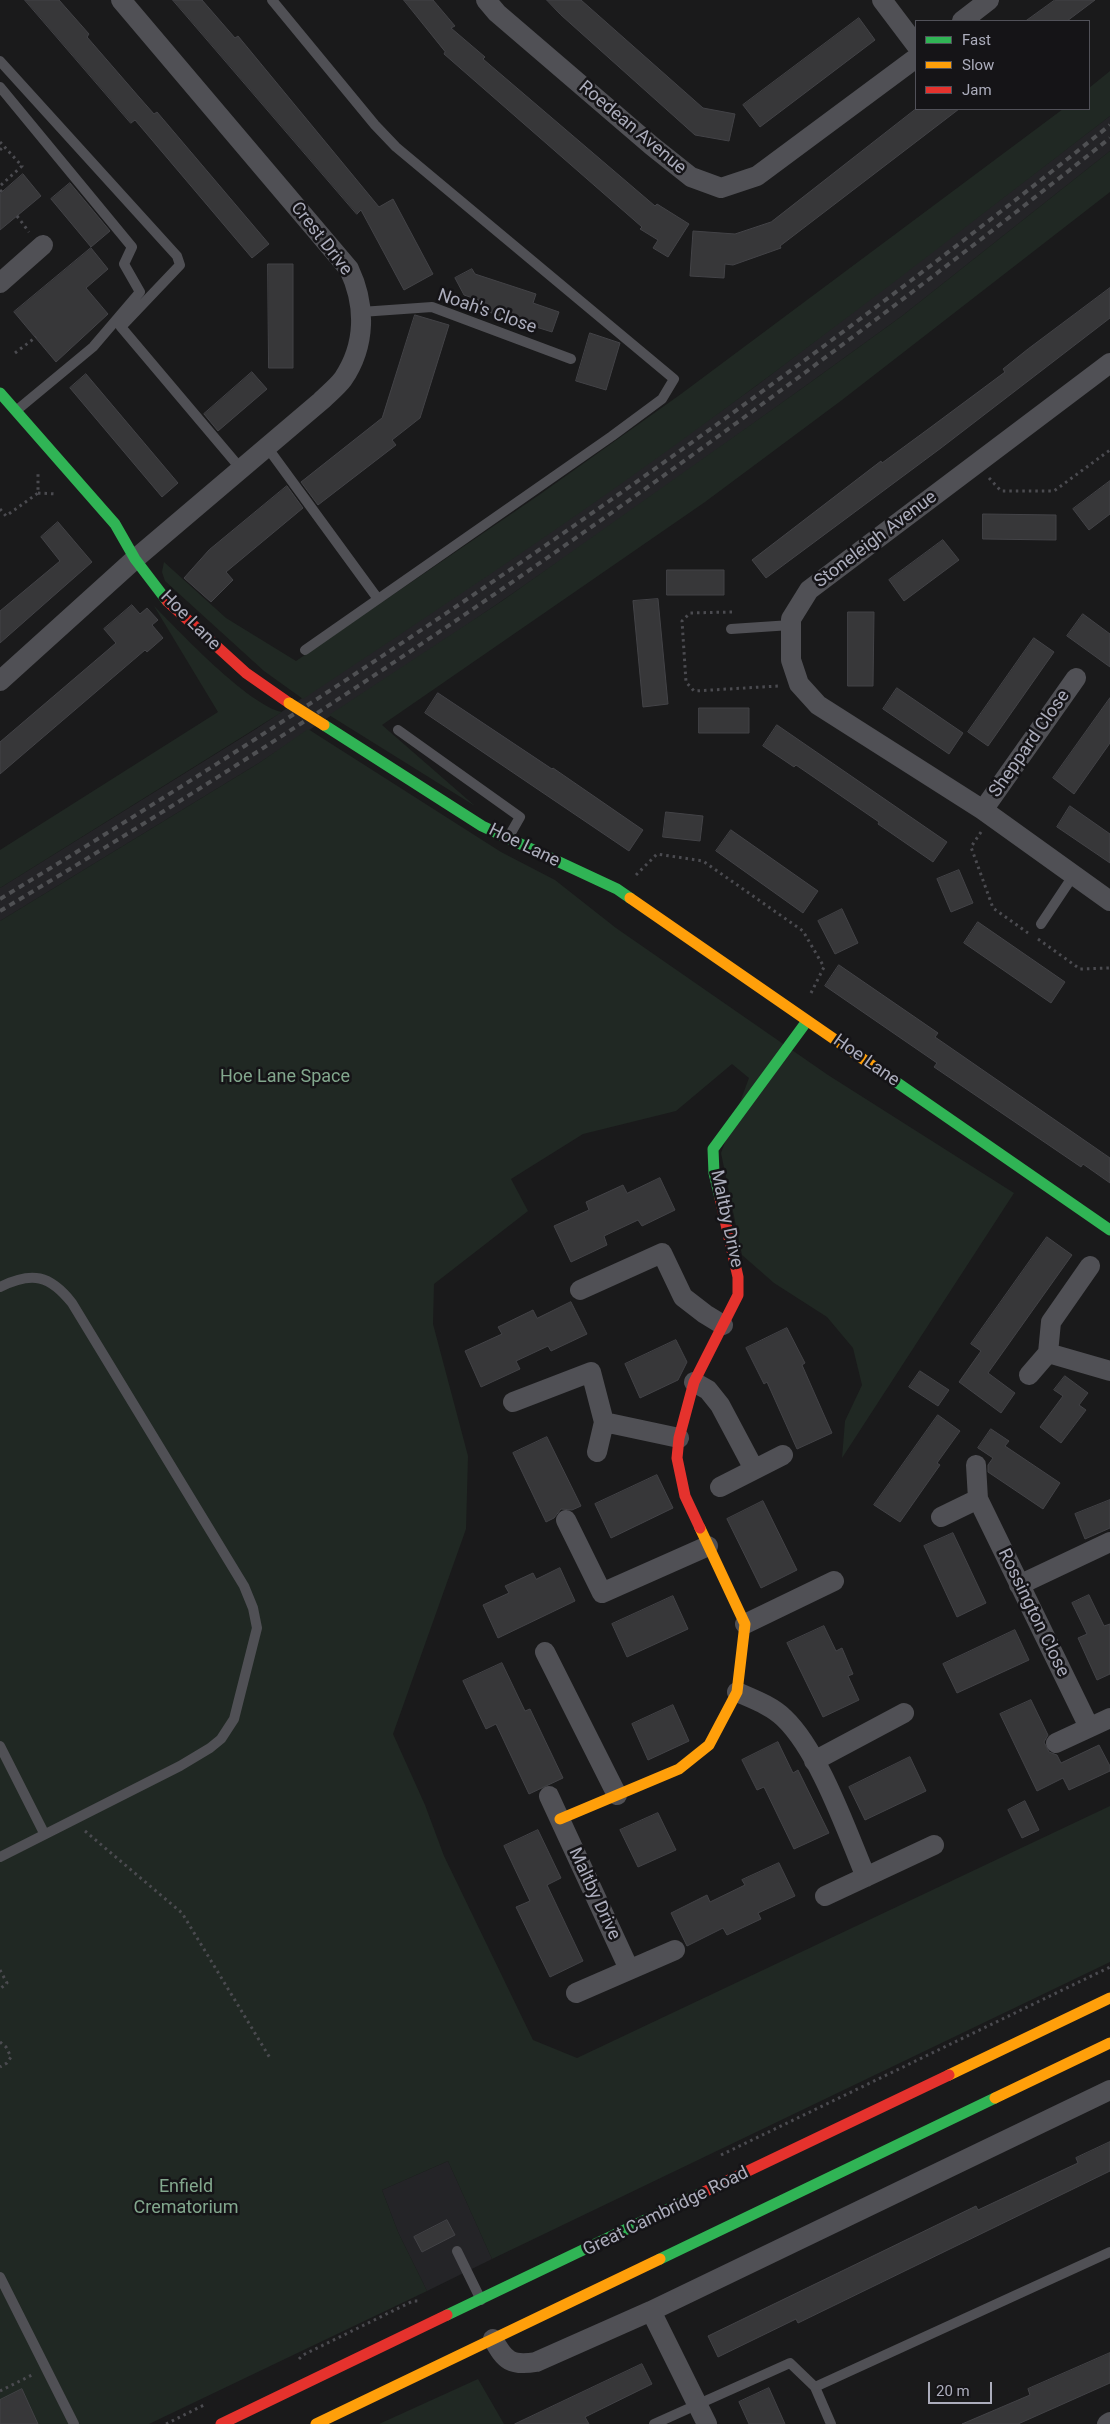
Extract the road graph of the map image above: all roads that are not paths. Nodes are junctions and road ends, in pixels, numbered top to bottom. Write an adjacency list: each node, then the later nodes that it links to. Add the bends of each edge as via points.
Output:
1 (121, 0): 13 (street, Crest Drive, via 344,262 356,283)
2 (272, 0): 21 (lane, via 396,147 674,379 662,399 627,426)
3 (486, 0): 8 (street, Roedean Avenue, via 496,13 652,146 691,176 721,188 757,176)
4 (882, 0): 7 (street)
5 (989, 0): 6 (street)
6 (963, 20)
7 (915, 44)
8 (915, 59)
9 (0, 61): 19 (lane, via 177,256 180,266 121,327)
10 (0, 87): 17 (lane, via 132,248 124,264 140,292 93,348)
11 (44, 245): 12 (street)
12 (0, 283)
13 (361, 312): 14 (lane, Noah's Close, via 432,307); 18 (street, Crest Drive, via 358,346 342,380)
14 (571, 359)
15 (1110, 363): 22 (street, Stoneleigh Avenue, via 809,590 791,619)
16 (0, 393): 17 (main road, Hoe Lane)
17 (16, 410): 20 (main road, Hoe Lane, via 115,524)
18 (267, 447): 19 (street, Crest Drive); 21 (lane)
19 (241, 469): 20 (street, Crest Drive)
20 (134, 559): 26 (street, Crest Drive); 29 (main road, Hoe Lane, bridge, via 168,602 246,673 482,826)
21 (378, 599): 24 (lane)
22 (791, 625): 23 (lane); 28 (street, Stoneleigh Avenue, via 791,660 800,684 818,705)
23 (731, 629)
24 (305, 650)
25 (1076, 678): 28 (street, Sheppard Close)
26 (0, 681)
27 (398, 730): 29 (lane, via 520,817)
28 (987, 814): 30 (street, Stoneleigh Avenue)
29 (508, 839): 33 (main road, Hoe Lane, via 625,895)
30 (1073, 876): 31 (street, Stoneleigh Avenue); 32 (lane)
31 (1110, 901)
32 (1041, 924)
33 (807, 1021): 34 (main road, Hoe Lane); 38 (main road, Maltby Drive, via 713,1149 714,1173 738,1277 738,1295)
34 (1110, 1230)
35 (1090, 1266): 39 (street, via 1051,1322)
36 (0, 1287): 70 (lane, via 31,1277 49,1281 72,1303 244,1586 257,1628 234,1719 221,1739 180,1766)
37 (580, 1290): 38 (street, via 662,1254 683,1297)
38 (723, 1324): 42 (main road, Maltby Drive)
39 (1048, 1353): 40 (street); 41 (street)
40 (1110, 1371)
41 (1029, 1375)
42 (694, 1382): 45 (main road, Maltby Drive); 49 (street, via 708,1390 720,1405)
43 (513, 1402): 44 (street, via 590,1372)
44 (604, 1422): 45 (street); 46 (street)
45 (679, 1438): 55 (main road, Maltby Drive, via 678,1458 685,1496)
46 (597, 1452)
47 (783, 1455): 49 (street)
48 (976, 1465): 51 (street, Rossington Close)
49 (754, 1469): 50 (street)
50 (720, 1486)
51 (978, 1498): 52 (street); 57 (street, Rossington Close)
52 (941, 1517)
53 (566, 1520): 55 (street, via 602,1594)
54 (1110, 1542): 57 (street)
55 (708, 1546): 58 (main road, Maltby Drive)
56 (834, 1581): 58 (street)
57 (1019, 1585): 63 (street, Rossington Close)
58 (746, 1624): 60 (main road)
59 (545, 1652): 67 (street)
60 (737, 1692): 66 (street, via 784,1717); 67 (main road, via 709,1745 679,1769)
61 (904, 1713): 66 (street)
62 (1110, 1718): 63 (street)
63 (1089, 1728): 64 (street)
64 (1056, 1743)
65 (0, 1746): 70 (lane)
66 (814, 1761): 73 (street)
67 (617, 1795): 69 (main road)
68 (549, 1796): 69 (street, Maltby Drive)
69 (560, 1818): 76 (street, Maltby Drive)
70 (44, 1833): 72 (lane)
71 (934, 1845): 73 (street)
72 (0, 1857)
73 (866, 1877): 74 (street)
74 (825, 1896)
75 (675, 1950): 76 (street)
76 (629, 1968): 77 (street)
77 (576, 1993)
78 (1110, 1998): 84 (main road, Great Cambridge Road)
79 (1110, 2042): 86 (main road)
80 (1110, 2090): 85 (street)
81 (456, 2251): 84 (lane)
82 (1110, 2252): 87 (lane)
83 (0, 2277): 89 (lane)
84 (481, 2300): 90 (main road, Great Cambridge Road)
85 (651, 2311): 86 (street, via 536,2362 520,2365 501,2354); 88 (street)
86 (493, 2339): 91 (main road)
87 (816, 2387): 88 (lane, via 790,2363); 94 (lane)
88 (697, 2404): 92 (lane); 93 (street)
89 (74, 2424)
90 (221, 2424)
91 (316, 2424)
92 (654, 2424)
93 (707, 2424)
94 (831, 2424)

